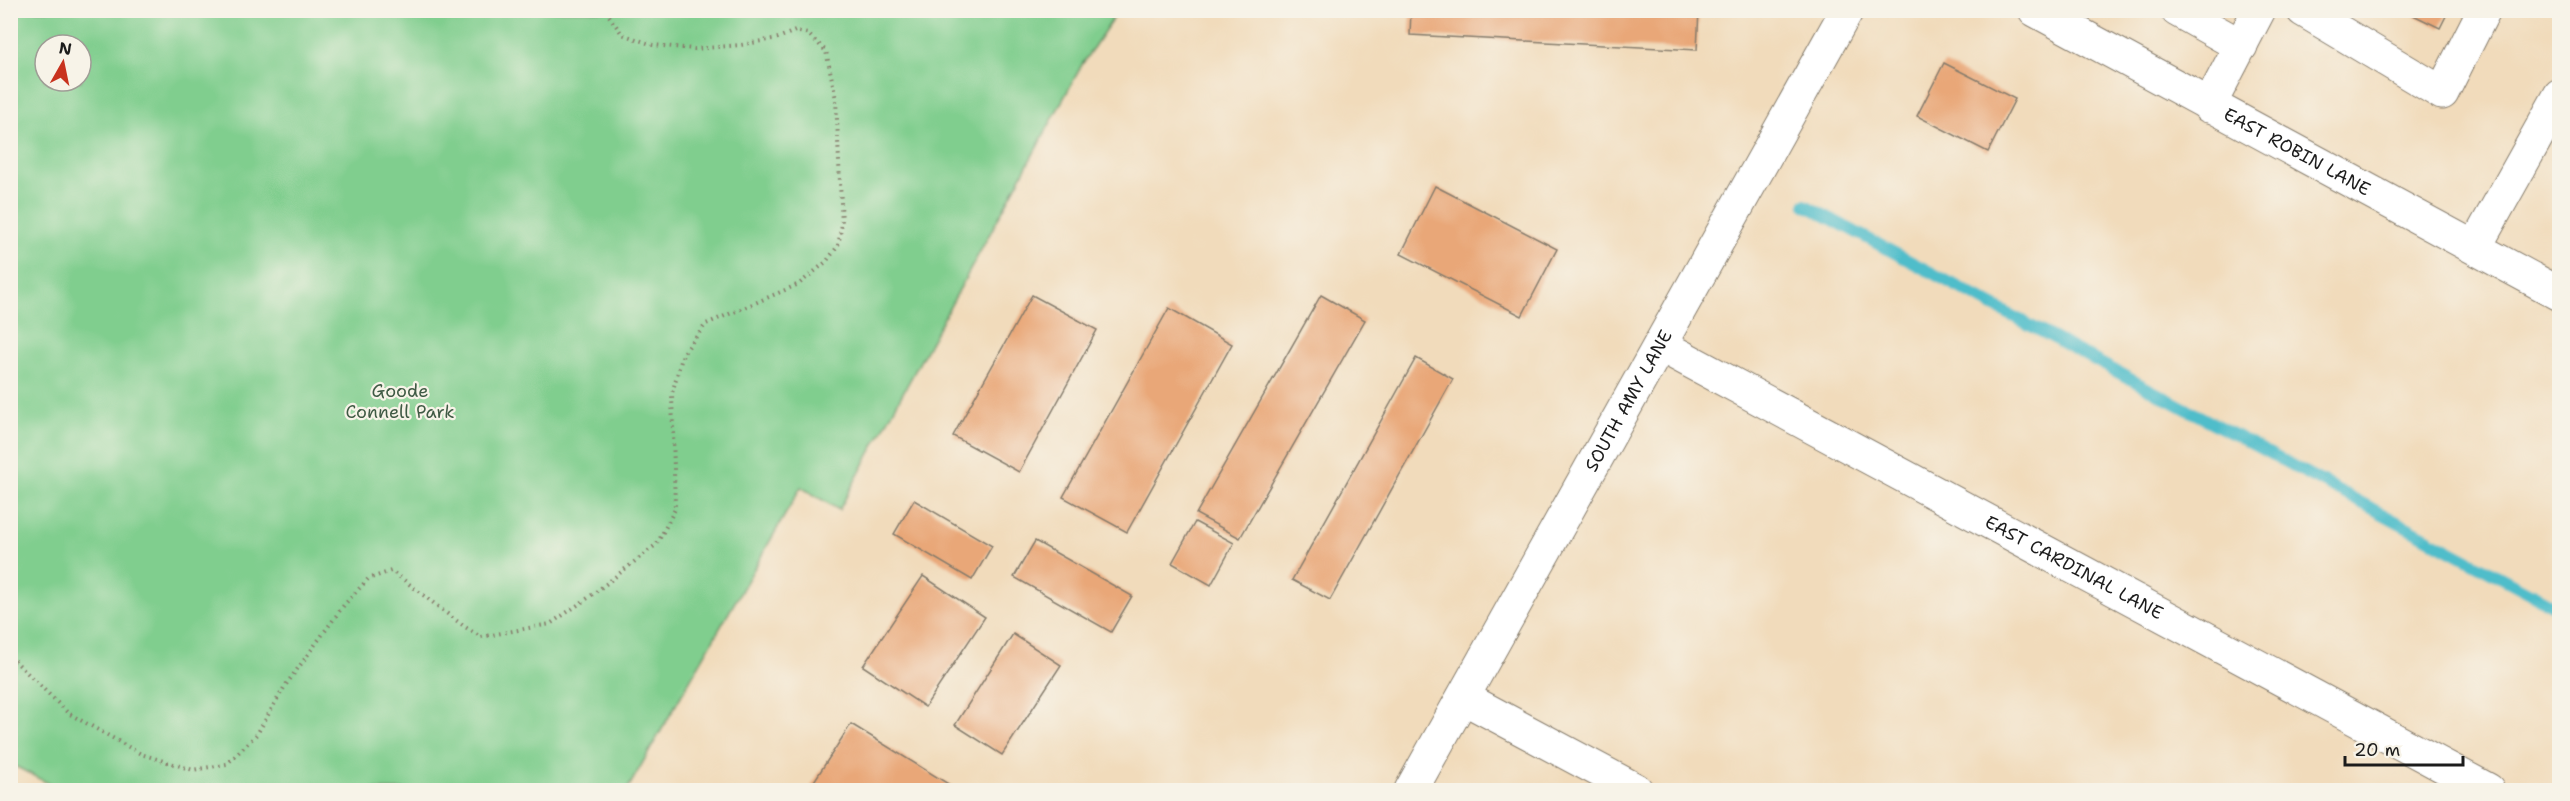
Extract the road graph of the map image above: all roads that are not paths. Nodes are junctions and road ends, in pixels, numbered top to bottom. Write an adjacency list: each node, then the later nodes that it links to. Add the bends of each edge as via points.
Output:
1 (1847, 10): 12 (street, SOUTH AMY LANE)
2 (2035, 10): 9 (street, EAST ROBIN LANE)
3 (2177, 10): 7 (street)
4 (2259, 10): 7 (street)
5 (2303, 10): 6 (street, via 2442,93)
6 (2484, 10)
7 (2241, 46): 9 (street)
8 (2559, 95): 10 (street)
9 (2209, 106): 10 (street, EAST ROBIN LANE)
10 (2475, 247): 11 (street, EAST ROBIN LANE)
11 (2559, 294)
12 (1660, 345): 13 (street, SOUTH AMY LANE); 16 (street, EAST CARDINAL LANE)
13 (1464, 698): 14 (street, SOUTH AMY LANE); 15 (street)
14 (1411, 790)
15 (1636, 790)
16 (2488, 790)

